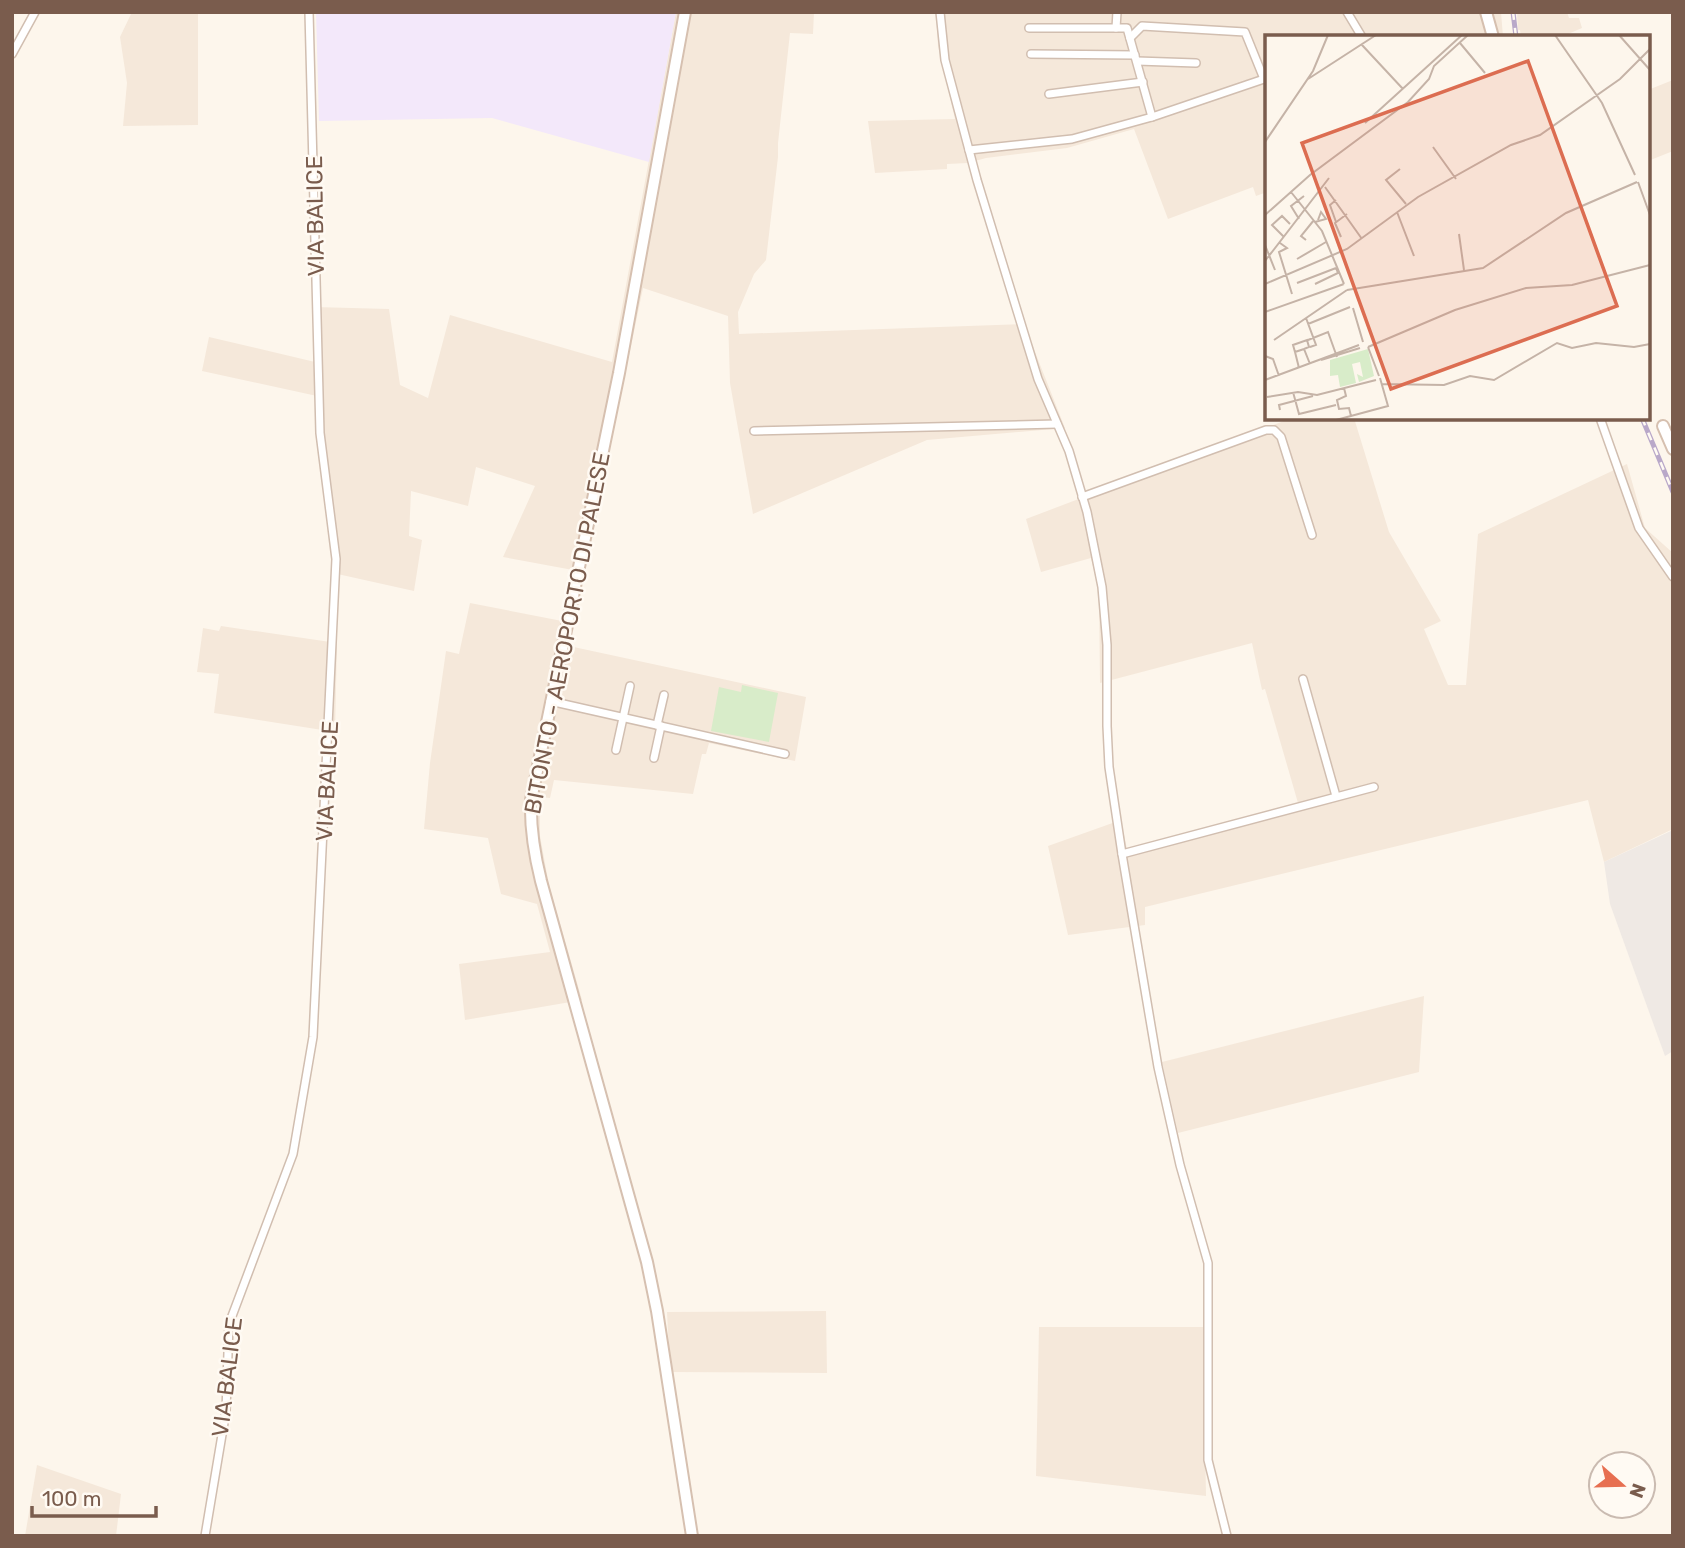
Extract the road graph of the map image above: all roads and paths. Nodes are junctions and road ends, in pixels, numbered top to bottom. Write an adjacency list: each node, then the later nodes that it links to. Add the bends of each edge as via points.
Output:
1 (36, 12): 13 (street)
2 (309, 12): 43 (street, VIA BALICE, via 320,433 336,559 313,1037 293,1154 229,1324 226,1411)
3 (685, 12): 34 (main road, BITONTO - AEROPORTO DI PALESE, via 619,373)
4 (940, 12): 22 (street, via 945,60)
5 (1117, 12): 9 (street)
6 (1348, 12): 10 (street)
7 (1486, 12): 11 (main road)
8 (1029, 28): 9 (street)
9 (1116, 28): 12 (street, via 1127,28)
10 (1361, 35)
11 (1492, 35)
12 (1130, 38): 15 (street); 17 (street, via 1142,26 1245,32)
13 (12, 54)
14 (1031, 54): 15 (street)
15 (1136, 58): 16 (street); 19 (street)
16 (1196, 62)
17 (1265, 76)
18 (1265, 78): 21 (street)
19 (1143, 82): 20 (street); 21 (street)
20 (1049, 94)
21 (1152, 117): 22 (street, via 1072,139)
22 (969, 150): 24 (street, via 1012,301)
23 (1601, 420): 30 (street, via 1639,528)
24 (1057, 424): 26 (street); 28 (street)
25 (1664, 426): 27 (main road)
26 (754, 431)
27 (1673, 449)
28 (1082, 497): 29 (street, via 1274,430 1281,437); 42 (street, via 1102,587 1109,767)
29 (1312, 535)
30 (1673, 577)
31 (1303, 679): 41 (street)
32 (630, 686): 35 (street)
33 (664, 695): 36 (street)
34 (550, 701): 35 (street); 44 (main road, BITONTO - AEROPORTO DI PALESE, via 531,800 531,841 647,1262)
35 (623, 718): 36 (street); 37 (street)
36 (659, 725): 38 (street); 39 (street)
37 (616, 750)
38 (785, 754)
39 (654, 758)
40 (1374, 787): 41 (street)
41 (1336, 796): 42 (street)
42 (1122, 854): 45 (street, via 1158,1067 1208,1263 1208,1460)
43 (205, 1536)
44 (692, 1536)
45 (1227, 1536)

